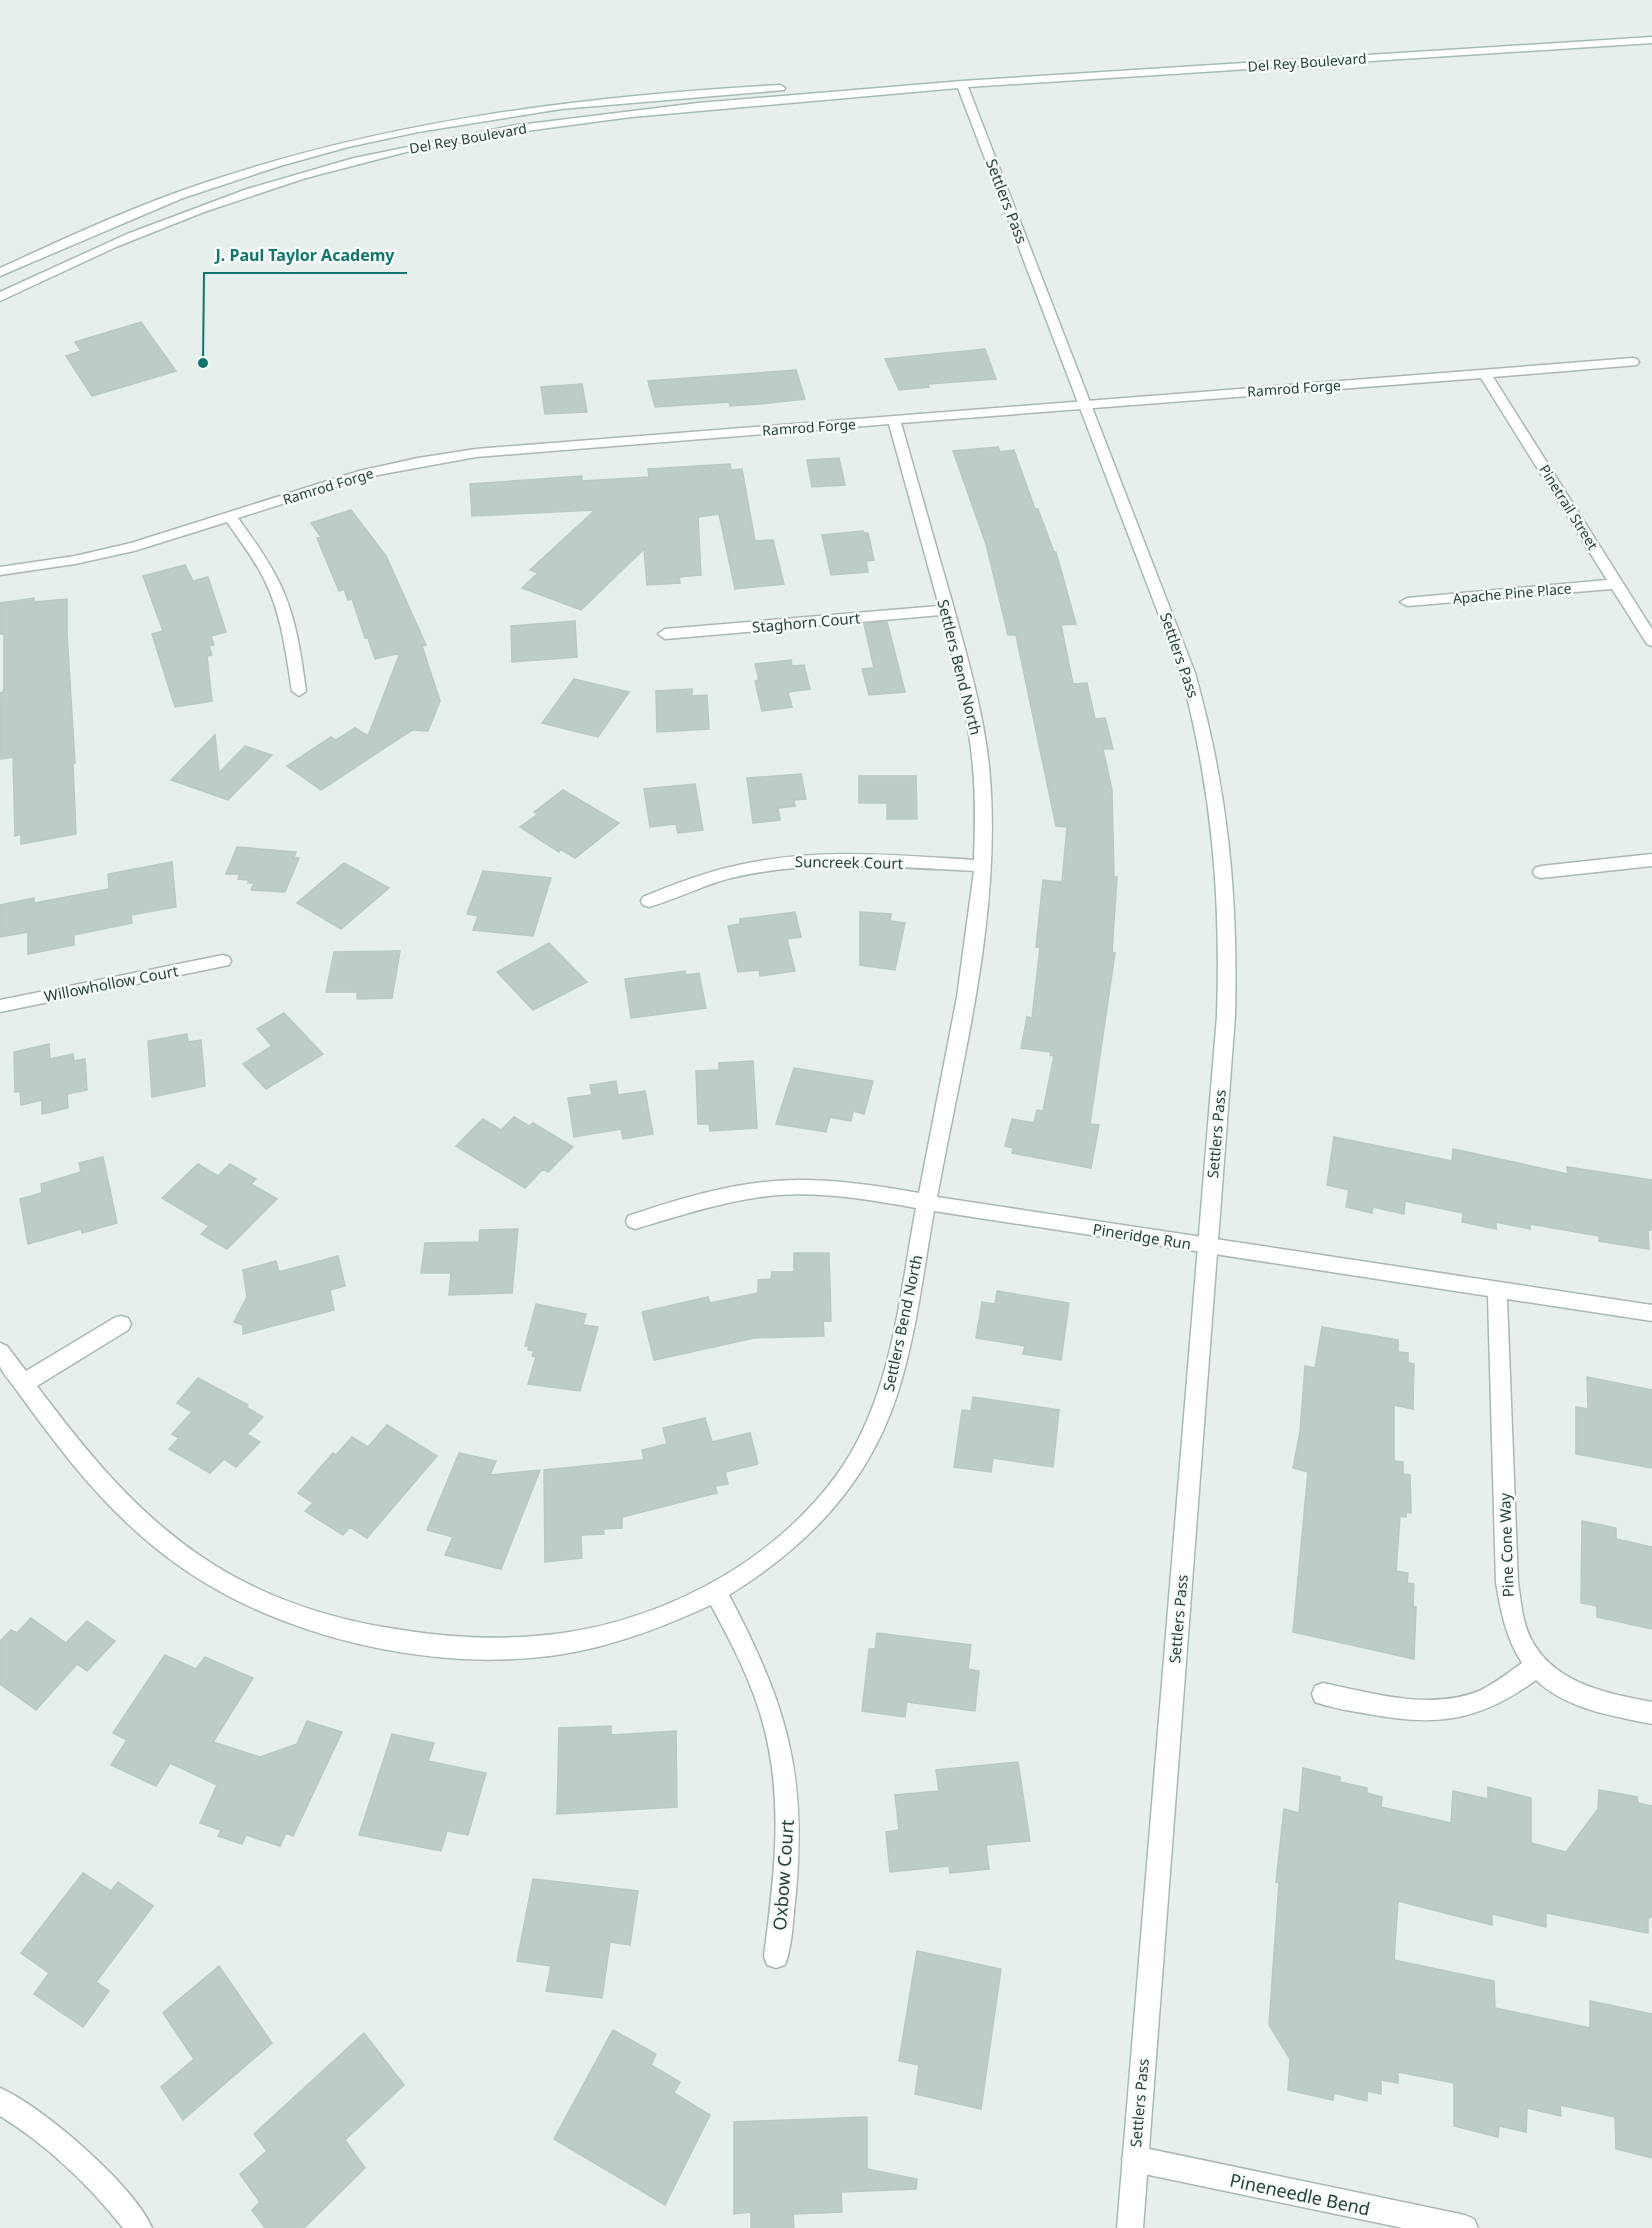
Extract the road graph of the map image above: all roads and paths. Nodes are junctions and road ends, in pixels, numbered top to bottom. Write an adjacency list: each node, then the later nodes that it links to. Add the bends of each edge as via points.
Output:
1 (1652, 40): 2 (street, Del Rey Boulevard)
2 (962, 84): 3 (street, Del Rey Boulevard, via 917,81 619,98 410,129 307,154 206,186); 4 (street, Del Rey Boulevard, via 575,120 389,153 285,181 183,215); 7 (street, Settlers Pass)
3 (0, 272)
4 (0, 297)
5 (1633, 362): 6 (street, Ramrod Forge)
6 (1485, 374): 7 (street, Ramrod Forge); 11 (street, Pinetrail Street)
7 (1085, 405): 8 (street, Ramrod Forge); 25 (street, Settlers Pass, via 1188,673 1208,745 1221,822 1228,959)
8 (894, 420): 9 (street, Ramrod Forge, via 446,457 364,474); 13 (street, Settlers Bend North)
9 (230, 517): 10 (street, Ramrod Forge, via 104,554); 16 (street, via 276,591 287,625)
10 (0, 571)
11 (1617, 585): 12 (street, Apache Pine Place); 15 (street, Pinetrail Street)
12 (1407, 602)
13 (947, 610): 14 (street, Staghorn Court); 18 (street, Settlers Bend North, via 978,743)
14 (665, 634)
15 (1652, 641)
16 (299, 691)
17 (1652, 861): 19 (street)
18 (983, 866): 20 (street, Suncreek Court, via 831,859 778,862 699,879); 23 (street, Settlers Bend North, via 971,969)
19 (1541, 872)
20 (649, 901)
21 (223, 961): 22 (street, Willowhollow Court)
22 (0, 1006)
23 (927, 1202): 24 (street, Pineridge Run, via 831,1189 780,1188 725,1196); 25 (street, Pineridge Run); 31 (street, Settlers Bend North, via 895,1368 872,1433 831,1498 805,1525 768,1557)
24 (635, 1221)
25 (1208, 1246): 26 (street, Pineridge Run); 37 (street, Settlers Pass)
26 (1497, 1289): 27 (street, Pineridge Run); 32 (street, Pine Cone Way, via 1509,1607 1515,1630)
27 (1652, 1313)
28 (121, 1324): 30 (street)
29 (4, 1365): 30 (street, Settlers Bend North)
30 (24, 1383): 31 (street, Settlers Bend North, via 95,1475 169,1548 232,1588 310,1620 416,1643 494,1649 523,1647 590,1639 633,1628)
31 (716, 1592): 35 (street, Oxbow Court, via 760,1680 781,1748 787,1855)
32 (1536, 1666): 33 (street, via 1485,1699 1461,1708 1407,1710); 34 (street, Pine Cone Way, via 1571,1693 1615,1707)
33 (1323, 1694)
34 (1652, 1713)
35 (776, 1956)
36 (0, 2101): 38 (street, via 87,2168)
37 (1135, 2159): 39 (street, Settlers Pass); 40 (street, Pineneedle Bend)
38 (139, 2228)
39 (1130, 2228)
40 (1465, 2228)

